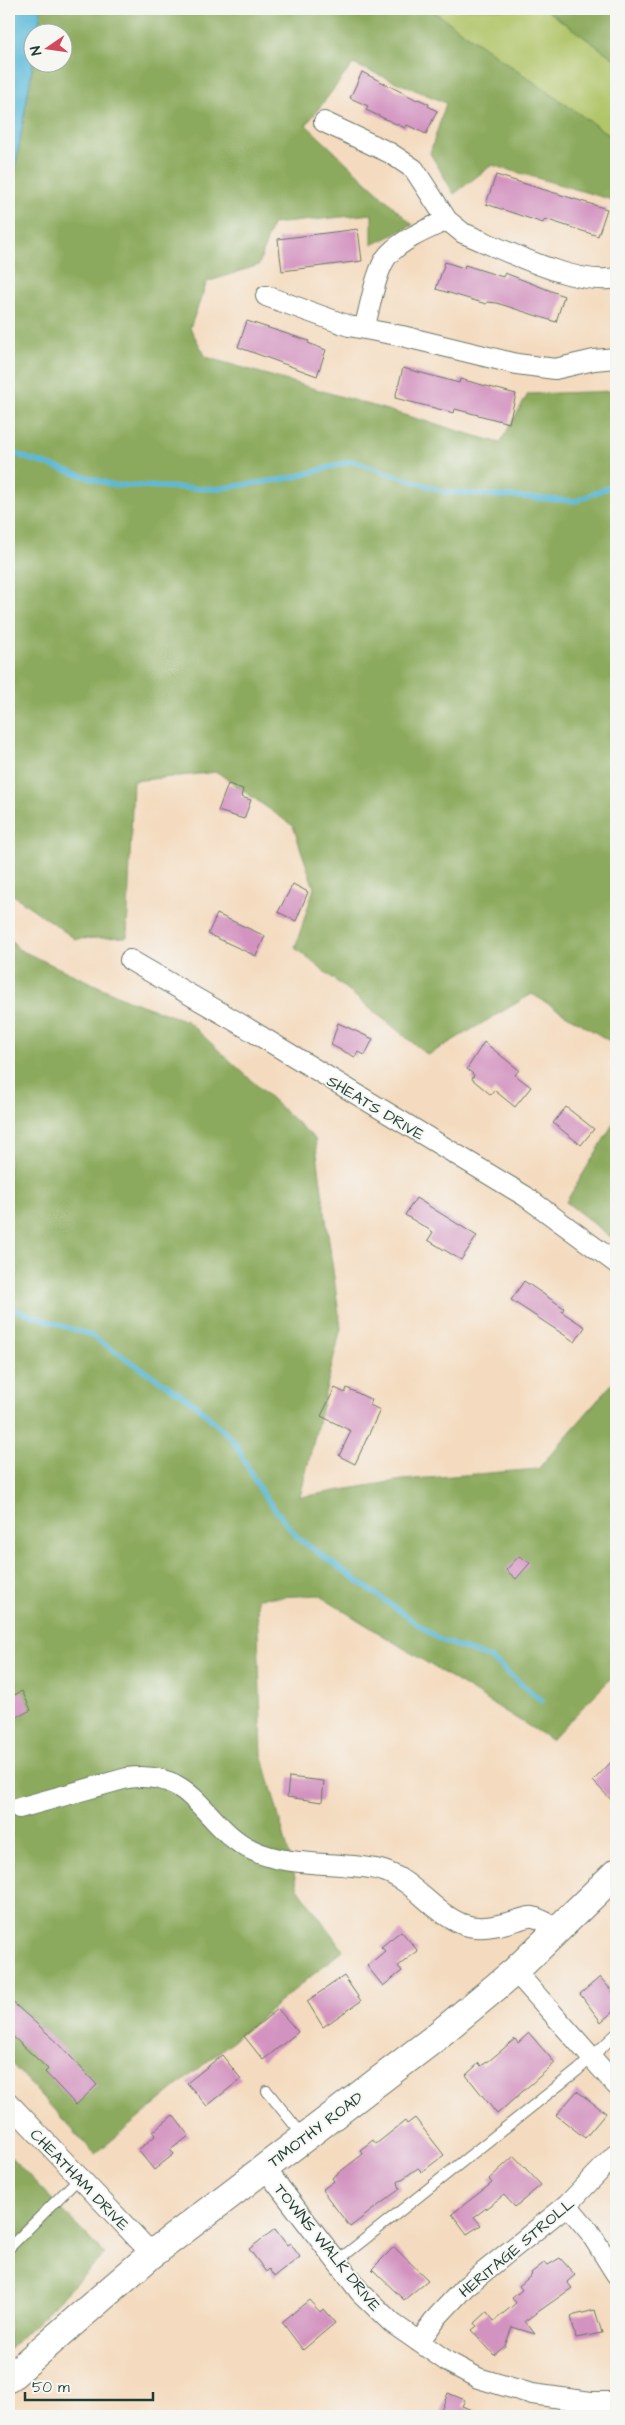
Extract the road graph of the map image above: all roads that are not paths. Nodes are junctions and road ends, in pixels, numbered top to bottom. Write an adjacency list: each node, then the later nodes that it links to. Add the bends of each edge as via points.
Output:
1 (324, 122): 2 (street, via 390,153 414,169)
2 (447, 220): 3 (street, via 463,233 562,272 583,279 605,281); 5 (street, via 390,253 382,266)
3 (616, 278)
4 (266, 296): 5 (street)
5 (364, 329): 6 (street, via 517,364 555,369)
6 (616, 358)
7 (130, 960): 8 (street, SHEATS DRIVE, via 525,1196)
8 (616, 1263)
9 (19, 1808): 11 (street, via 127,1778 158,1778 177,1785 196,1798 235,1840 264,1855 380,1870 404,1882 462,1924 492,1927 531,1916)
10 (616, 1873): 11 (main road, TIMOTHY ROAD)
11 (560, 1930): 12 (main road, TIMOTHY ROAD)
12 (515, 1971): 14 (street); 18 (main road, TIMOTHY ROAD, via 431,2041)
13 (616, 2034): 14 (lane)
14 (590, 2058): 15 (street); 25 (lane)
15 (616, 2085)
16 (268, 2092): 18 (lane)
17 (9, 2104): 21 (street, CHEATHAM DRIVE)
18 (304, 2137): 20 (main road, TIMOTHY ROAD)
19 (616, 2154): 22 (street, HERITAGE STROLL)
20 (264, 2167): 24 (main road, TIMOTHY ROAD); 25 (street, TOWNS WALK DRIVE)
21 (79, 2178): 23 (lane); 24 (street, CHEATHAM DRIVE)
22 (568, 2205): 26 (street); 27 (street, HERITAGE STROLL, via 465,2287)
23 (9, 2248)
24 (152, 2254): 28 (main road, TIMOTHY ROAD)
25 (336, 2262): 27 (street, TOWNS WALK DRIVE, via 378,2310)
26 (616, 2274)
27 (419, 2342): 29 (street, TOWNS WALK DRIVE, via 478,2378 514,2389 563,2400)
28 (9, 2378)
29 (616, 2402)

